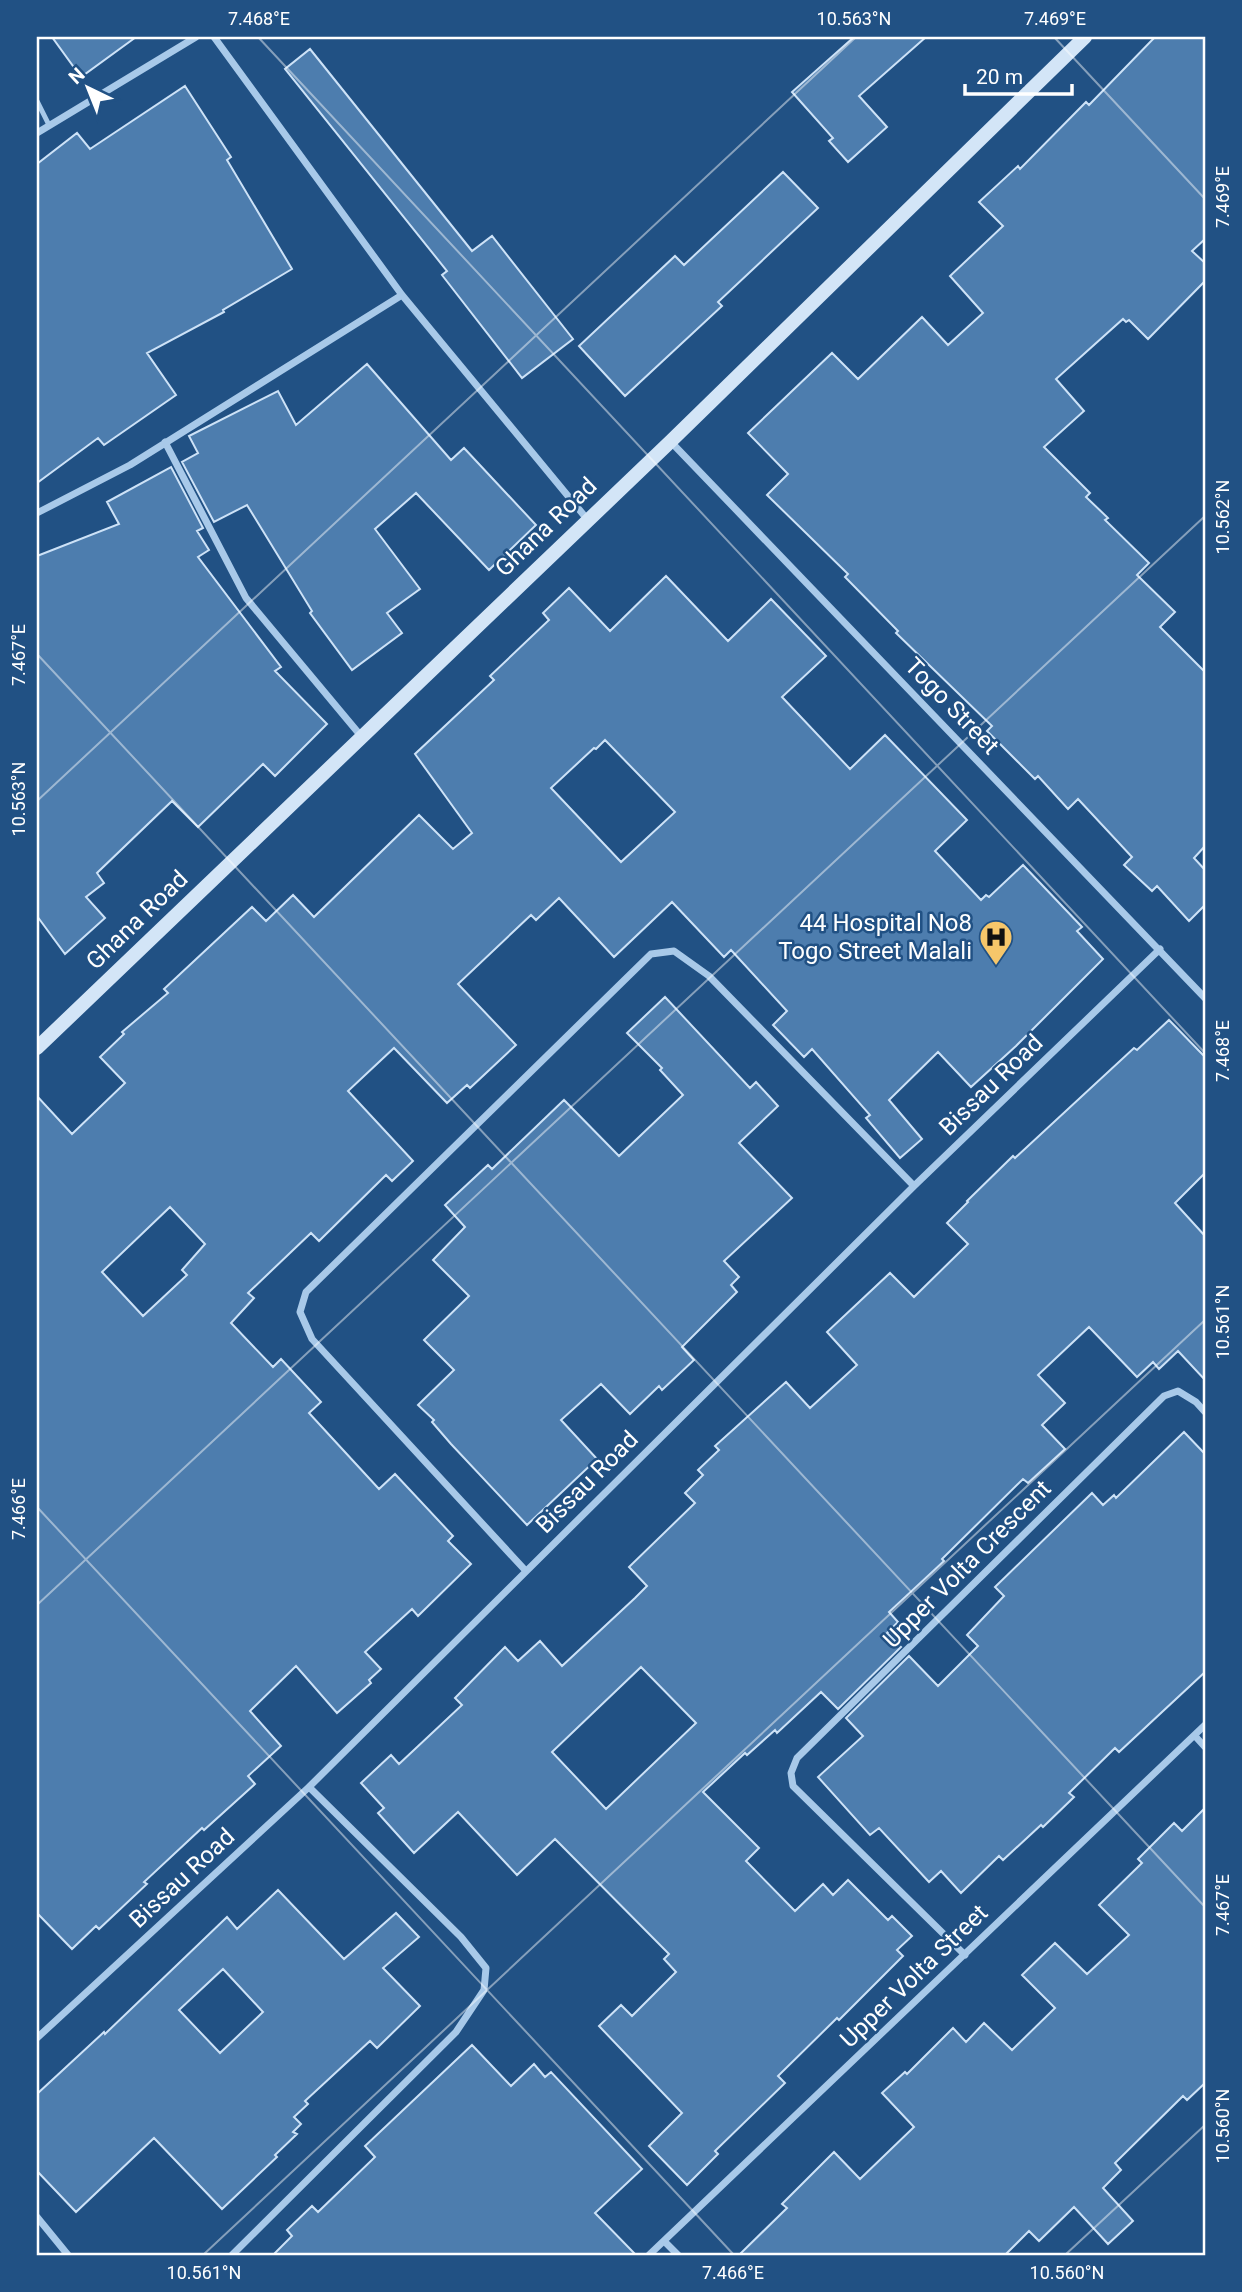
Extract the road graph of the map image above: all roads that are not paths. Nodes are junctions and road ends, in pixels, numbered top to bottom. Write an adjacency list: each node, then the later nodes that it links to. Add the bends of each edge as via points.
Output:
1 (196, 37): 5 (street)
2 (214, 37): 7 (street)
3 (1085, 37): 8 (street, Ghana Road)
4 (37, 101): 5 (lane)
5 (49, 125): 6 (street)
6 (37, 133)
7 (402, 295): 9 (street); 11 (street)
8 (671, 441): 11 (street, Ghana Road); 13 (street, Togo Street)
9 (165, 442): 10 (street); 12 (street, via 246,598)
10 (37, 513)
11 (587, 519): 12 (street, Ghana Road)
12 (361, 736): 15 (street, Ghana Road)
13 (1160, 949): 14 (street, Togo Street); 16 (street, Bissau Road)
14 (1203, 992)
15 (37, 1048)
16 (914, 1186): 18 (street, Bissau Road); 18 (street, via 709,976 674,951 651,954 306,1292 300,1312 312,1339)
17 (1205, 1412): 23 (street, Upper Volta Crescent, via 1178,1391 1164,1396 797,1758 791,1773 793,1786)
18 (525, 1570): 22 (street, Bissau Road)
19 (1205, 1725): 20 (street, Upper Volta Street)
20 (1195, 1736): 21 (street); 23 (street, Upper Volta Street)
21 (1205, 1747)
22 (309, 1787): 24 (street, Bissau Road); 28 (street, via 461,1937 486,1968 484,1990 456,2032)
23 (965, 1955): 26 (street, Upper Volta Street)
24 (37, 2038)
25 (37, 2217): 27 (street)
26 (664, 2241): 29 (street, Upper Volta Street); 30 (street)
27 (68, 2255)
28 (232, 2255)
29 (649, 2255)
30 (678, 2255)

